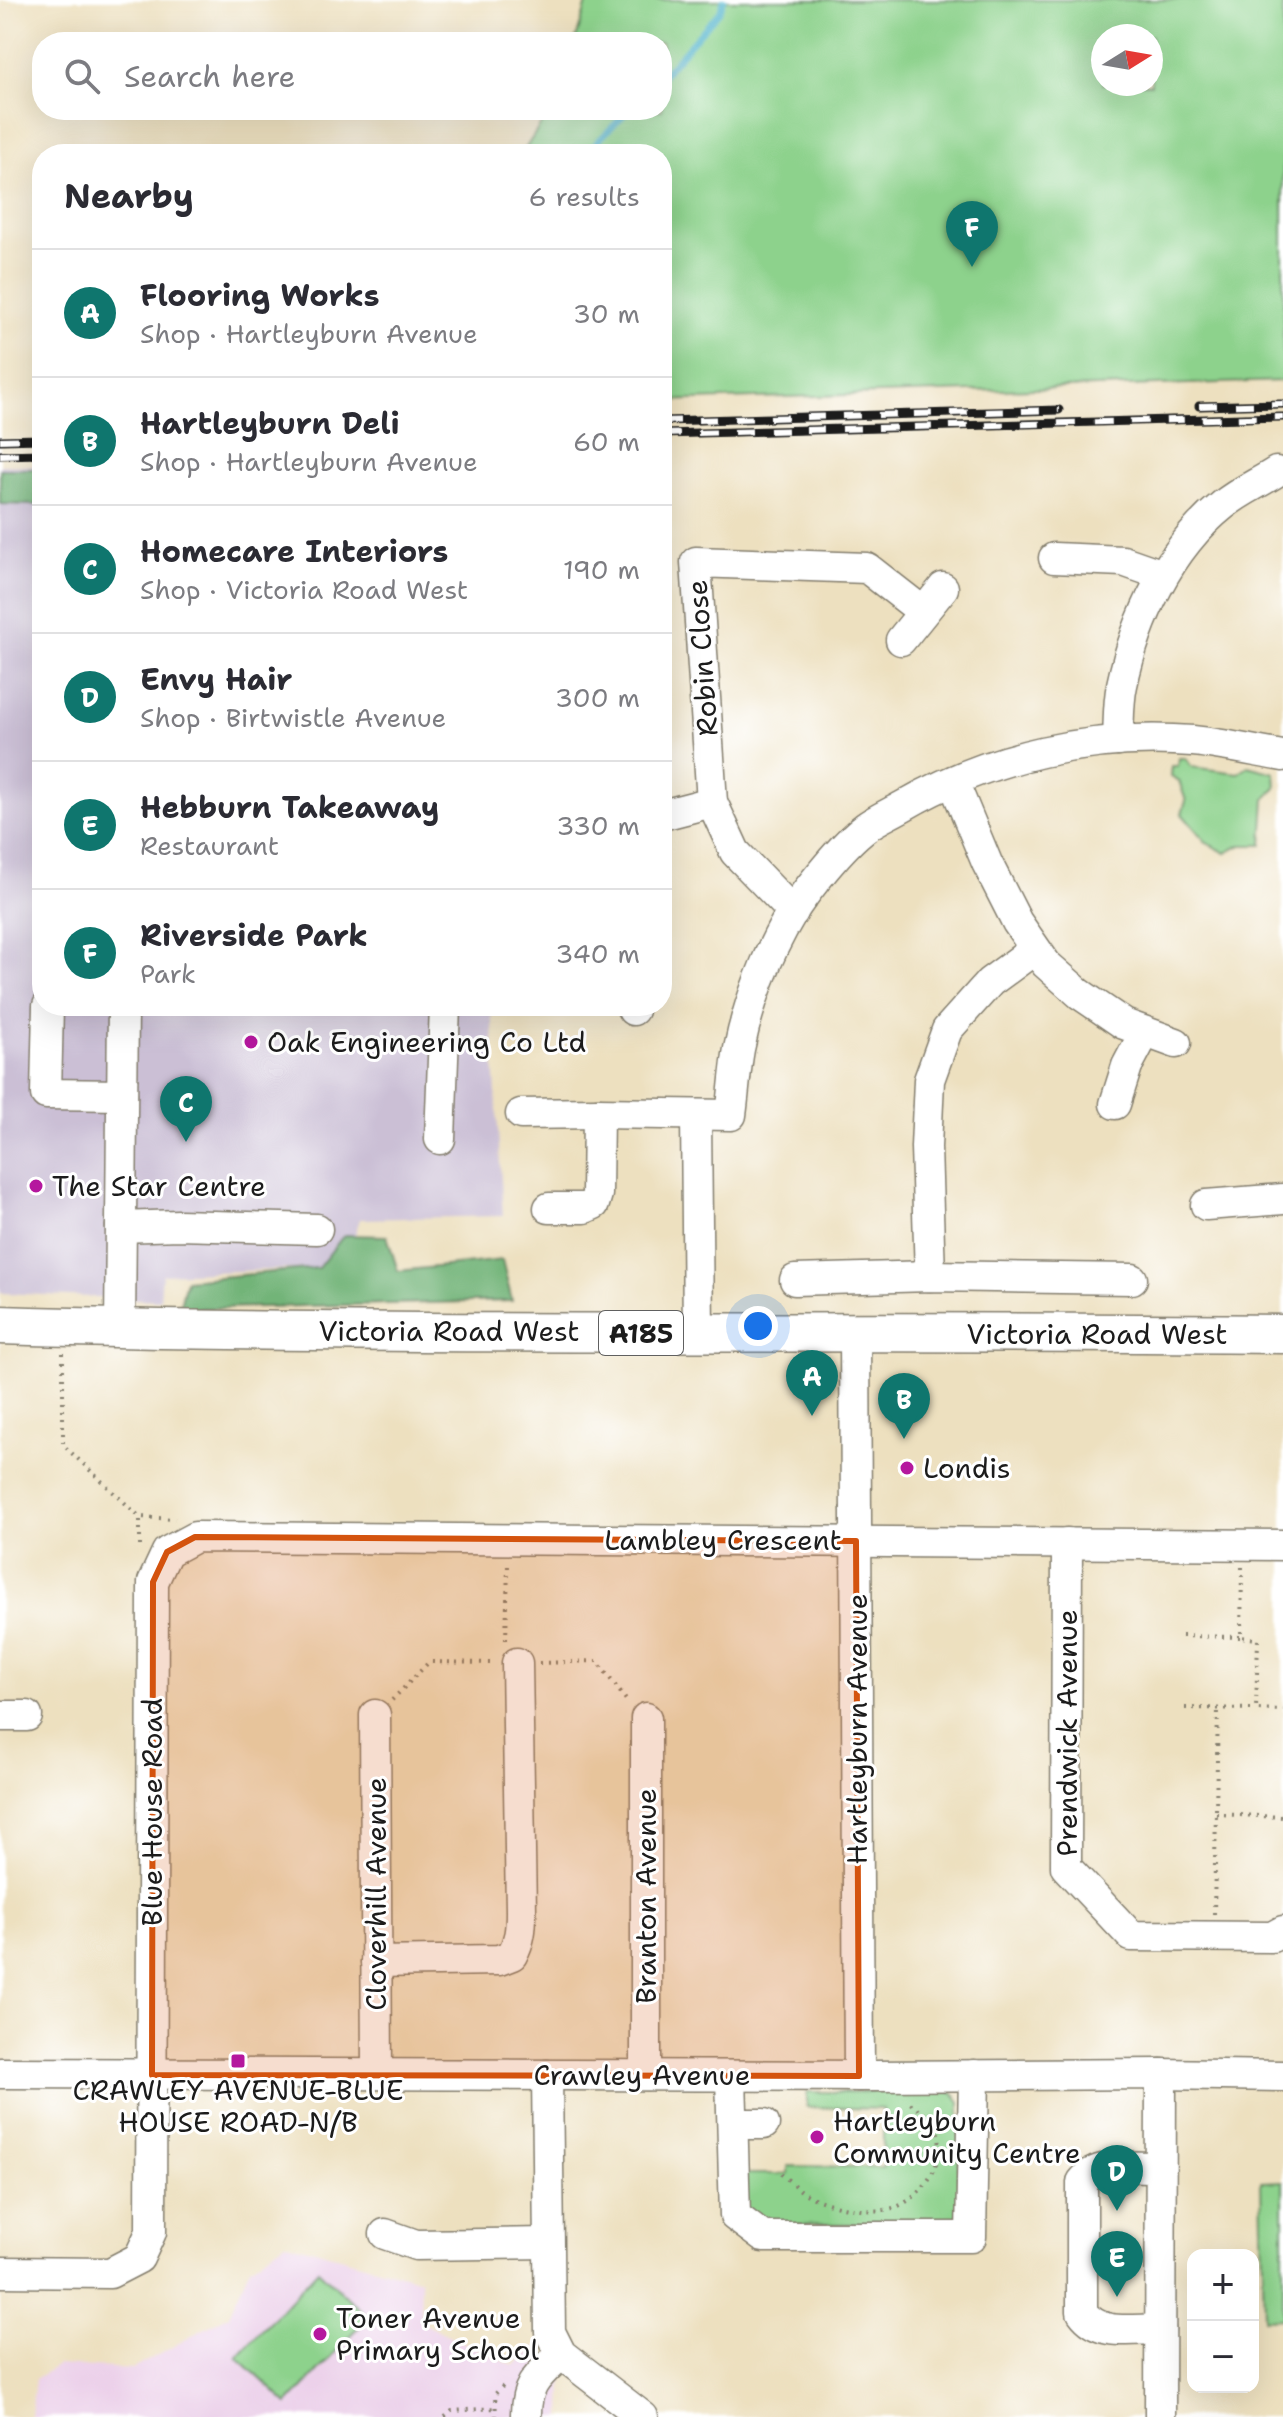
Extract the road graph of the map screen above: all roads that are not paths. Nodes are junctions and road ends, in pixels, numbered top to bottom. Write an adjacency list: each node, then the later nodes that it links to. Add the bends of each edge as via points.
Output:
1 (1276, 472): 3 (street, via 1197,528)
2 (1054, 558): 3 (street, via 1123,561)
3 (1163, 575): 7 (street, via 1136,634 1121,688)
4 (943, 588): 5 (street)
5 (922, 611): 6 (street); 10 (street, Robin Close, via 867,568 696,562)
6 (901, 640)
7 (1118, 741): 8 (street, via 1194,741); 9 (street, via 1063,747)
8 (1283, 756)
9 (953, 781): 12 (street, via 866,827); 13 (street, via 987,863)
10 (712, 802): 11 (street); 12 (street, Robin Close, via 735,852)
11 (672, 812)
12 (793, 912): 23 (street, via 755,994 739,1049 731,1115)
13 (1035, 949): 17 (street, via 1080,994); 30 (street, via 990,982 947,1030 929,1080)
14 (48, 1016): 19 (street, via 46,1094)
15 (123, 1016): 19 (street)
16 (445, 1016): 24 (street)
17 (1145, 1032): 18 (street); 20 (street)
18 (1176, 1043)
19 (122, 1095): 28 (street)
20 (1115, 1104)
21 (598, 1113): 22 (street); 23 (street); 27 (street, via 594,1204)
22 (521, 1114)
23 (696, 1116): 35 (street)
24 (440, 1139)
25 (1283, 1199): 26 (street)
26 (1206, 1205)
27 (549, 1208)
28 (121, 1227): 29 (street); 34 (street)
29 (317, 1229)
30 (930, 1276): 31 (street); 32 (street)
31 (1132, 1279)
32 (795, 1280)
33 (0, 1325): 34 (main road, Victoria Road West / A185)
34 (120, 1328): 35 (main road, Victoria Road West / A185)
35 (698, 1333): 36 (main road, Victoria Road West / A185)
36 (855, 1334): 37 (main road, Victoria Road West / A185); 38 (street, Hartleyburn Avenue)
37 (1283, 1334)
38 (856, 1541): 39 (street, Lambley Crescent); 41 (street, Lambley Crescent, via 195,1537); 55 (street, Hartleyburn Avenue)
39 (1067, 1543): 40 (street, Lambley Crescent); 45 (street, Prendwick Avenue, via 1066,1867 1131,1936 1272,1937)
40 (1283, 1545)
41 (167, 1552): 50 (street, Blue House Road, via 153,1582)
42 (509, 1658): 46 (street, via 518,1945 512,1955 499,1960)
43 (375, 1715): 46 (street, Cloverhill Avenue)
44 (646, 1718): 52 (street, Branton Avenue)
45 (1283, 1931)
46 (376, 1962): 48 (street, Cloverhill Avenue)
47 (0, 2073): 50 (street, Crawley Avenue)
48 (377, 2073): 50 (street, Crawley Avenue); 51 (street, Crawley Avenue)
49 (1161, 2074): 53 (street, Crawley Avenue); 56 (street, Crawley Avenue); 59 (street)
50 (152, 2075): 62 (street, Blue House Road, via 151,2232 139,2258 110,2273)
51 (547, 2075): 52 (street, Crawley Avenue); 61 (street)
52 (646, 2075): 54 (street, Crawley Avenue)
53 (974, 2075): 55 (street, Crawley Avenue); 57 (street, via 971,2237 763,2237 735,2216)
54 (731, 2076): 55 (street, Crawley Avenue); 57 (street)
55 (859, 2076)
56 (1283, 2076)
57 (733, 2124): 58 (street)
58 (764, 2124)
59 (1160, 2167): 63 (street); 63 (street, via 1099,2168 1082,2182 1082,2312 1105,2330)
60 (385, 2234): 61 (street, via 416,2245)
61 (547, 2243): 64 (street, via 550,2332)
62 (0, 2272)
63 (1160, 2329): 67 (street)
64 (561, 2354): 65 (street, via 530,2385); 66 (street)
65 (526, 2417)
66 (643, 2417)
67 (1160, 2417)

